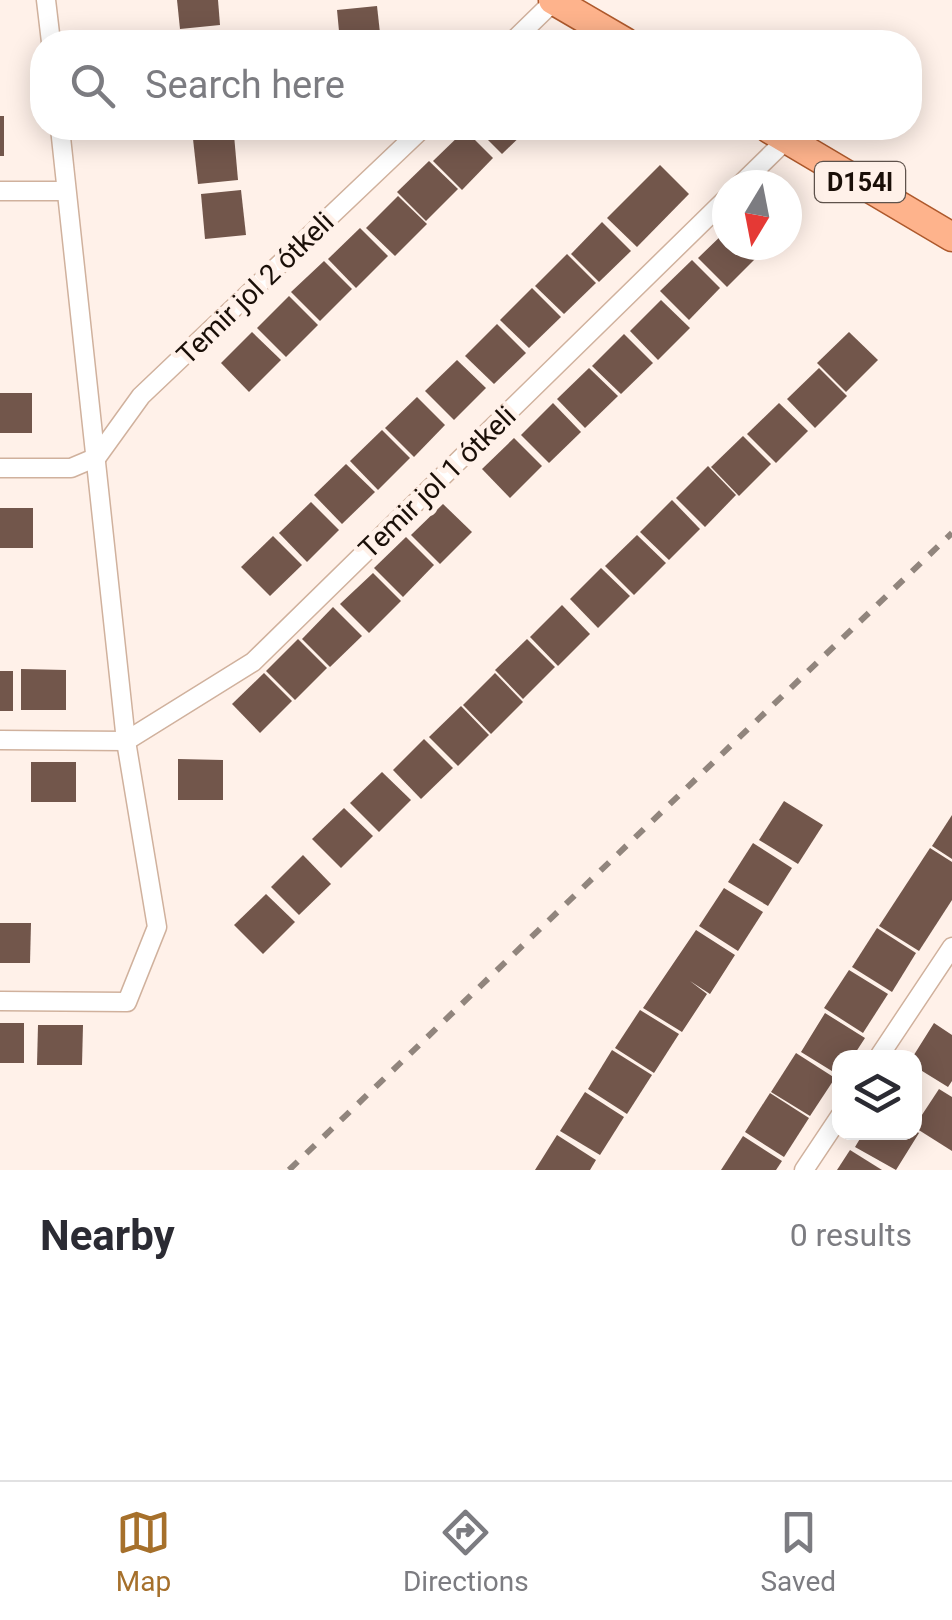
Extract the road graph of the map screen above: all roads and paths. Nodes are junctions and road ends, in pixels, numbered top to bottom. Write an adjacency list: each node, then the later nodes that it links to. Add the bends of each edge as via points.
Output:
1 (46, 0): 3 (street)
2 (554, 0): 4 (street); 5 (main road)
3 (49, 30)
4 (524, 30)
5 (604, 30)
6 (61, 140): 12 (street)
7 (410, 140): 15 (street, Temir jol 2 ótkeli, via 141,396)
8 (772, 140): 10 (street)
9 (789, 140): 14 (main road, D154l)
10 (751, 170)
11 (0, 191): 12 (street)
12 (66, 191): 15 (street)
13 (712, 213): 18 (street, Temir jol 1 ótkeli, via 253,662)
14 (952, 237)
15 (97, 457): 16 (street, via 71,468); 18 (street)
16 (0, 468)
17 (0, 740): 18 (street)
18 (126, 740): 20 (street, via 157,927 128,1002)
19 (952, 947): 21 (street)
20 (0, 1000)
21 (883, 1050)
22 (832, 1128): 23 (street)
23 (804, 1170)

